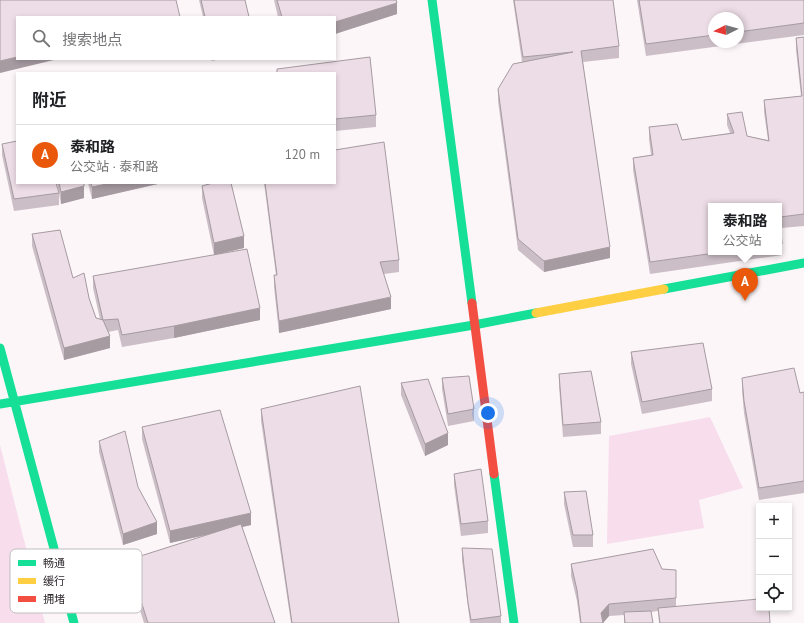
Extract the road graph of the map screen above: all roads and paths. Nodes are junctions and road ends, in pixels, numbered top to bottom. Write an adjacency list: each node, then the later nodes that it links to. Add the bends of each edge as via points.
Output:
1 (432, 0): 3 (street)
2 (804, 263): 3 (street)
3 (474, 324): 5 (street); 10 (street)
4 (0, 348): 5 (street)
5 (14, 401): 6 (street); 7 (street)
6 (0, 404)
7 (54, 549)
8 (71, 613): 9 (street)
9 (74, 623)
10 (514, 623)

